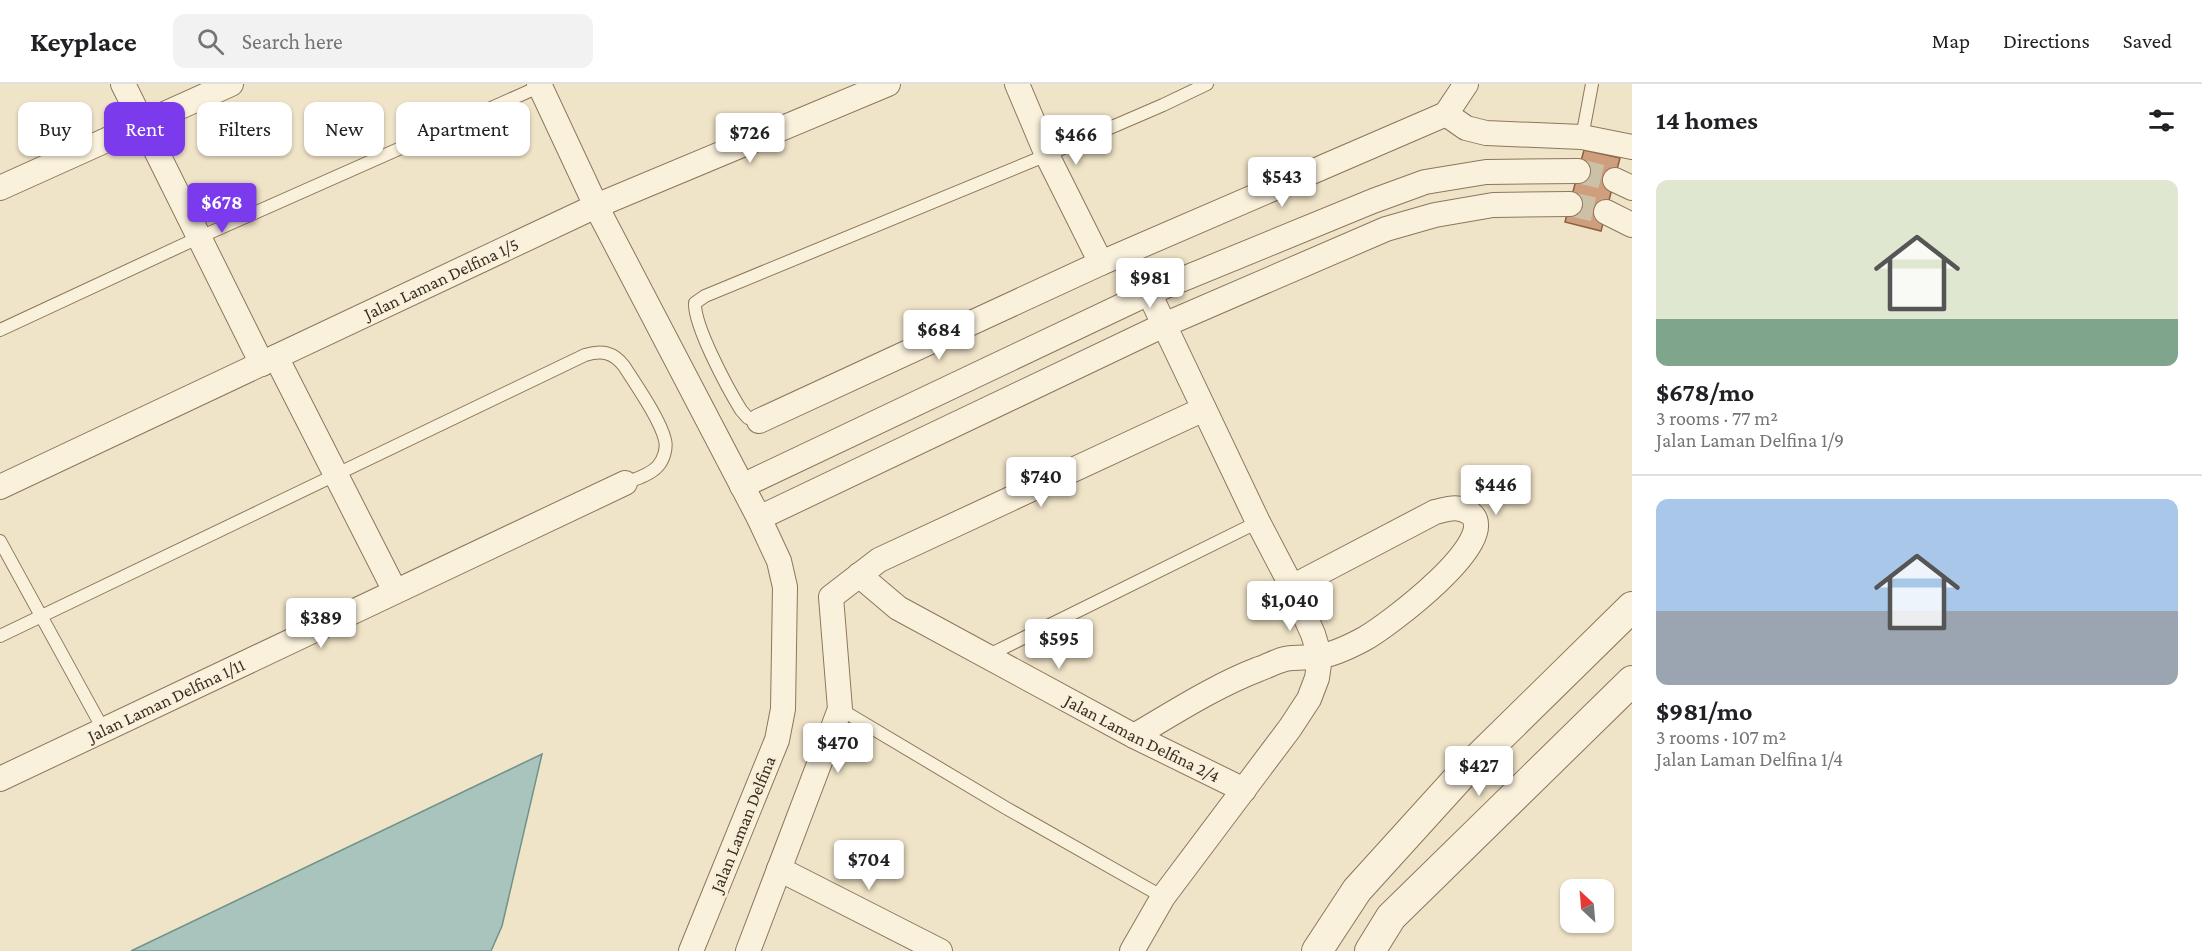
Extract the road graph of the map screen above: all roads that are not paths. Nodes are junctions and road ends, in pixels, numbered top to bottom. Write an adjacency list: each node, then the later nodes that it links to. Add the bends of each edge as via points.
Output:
1 (123, 84): 9 (street)
2 (231, 84): 10 (street)
3 (888, 84): 20 (street, Jalan Laman Delfina 1/5)
4 (1017, 84): 15 (street)
5 (1207, 84): 15 (lane)
6 (1466, 84): 11 (street)
7 (1592, 84): 12 (lane)
8 (541, 85): 20 (street, Jalan Laman Delfina); 23 (lane)
9 (132, 102)
10 (185, 104)
11 (1446, 114): 12 (street, via 1466,128 1486,133); 24 (street)
12 (1582, 137): 14 (street)
13 (104, 141): 18 (street)
14 (1632, 147)
15 (1047, 155): 24 (street); 30 (lane, via 695,303 705,336 736,401 748,418)
16 (160, 156): 23 (street)
17 (1578, 171): 25 (street, via 1486,172 1425,182)
18 (0, 188)
19 (1570, 204): 26 (street, via 1493,205 1386,229)
20 (596, 206): 28 (street, Jalan Laman Delfina 1/5); 33 (street, Jalan Laman Delfina)
21 (1606, 212): 22 (street)
22 (1632, 225)
23 (200, 237): 27 (lane); 28 (street)
24 (1101, 263): 30 (street)
25 (1149, 293): 26 (street); 33 (street)
26 (1164, 325): 29 (street); 35 (street)
27 (0, 330)
28 (269, 360): 31 (street); 34 (street, Jalan Laman Delfina 1/5)
29 (1204, 409): 36 (street); 38 (street, via 898,550)
30 (759, 421)
31 (337, 475): 32 (lane, via 596,352 617,357 666,441 658,466); 40 (street); 42 (lane)
32 (625, 483): 40 (street, Jalan Laman Delfina 1/11)
33 (742, 486): 35 (street, Jalan Laman Delfina)
34 (0, 487)
35 (759, 518): 54 (street, Jalan Laman Delfina, via 779,561 785,587 783,709 766,770)
36 (1258, 522): 39 (street); 44 (lane)
37 (0, 541): 42 (lane)
38 (859, 575): 44 (street, Jalan Laman Delfina 2/4, via 898,608); 47 (street, via 831,597)
39 (1292, 587): 45 (street); 45 (street, via 1435,512 1462,508 1475,520 1475,536 1468,549 1412,605 1363,639)
40 (395, 591): 48 (street, Jalan Laman Delfina 1/11)
41 (1632, 607): 58 (street, via 1464,772 1357,890)
42 (42, 616): 43 (lane); 48 (lane)
43 (0, 636)
44 (989, 655): 49 (street, Jalan Laman Delfina 2/4)
45 (1320, 657): 49 (street, via 1286,659 1241,676); 51 (street, via 1309,699)
46 (1632, 681): 59 (street, via 1391,917)
47 (840, 709): 52 (street); 53 (lane)
48 (103, 729): 50 (street, Jalan Laman Delfina 1/11)
49 (1134, 736): 51 (street, Jalan Laman Delfina 2/4)
50 (0, 779)
51 (1244, 790): 53 (street)
52 (779, 869): 55 (street); 56 (street)
53 (1163, 897): 57 (street)
54 (691, 951)
55 (748, 951)
56 (940, 951)
57 (1132, 951)
58 (1317, 951)
59 (1370, 951)

